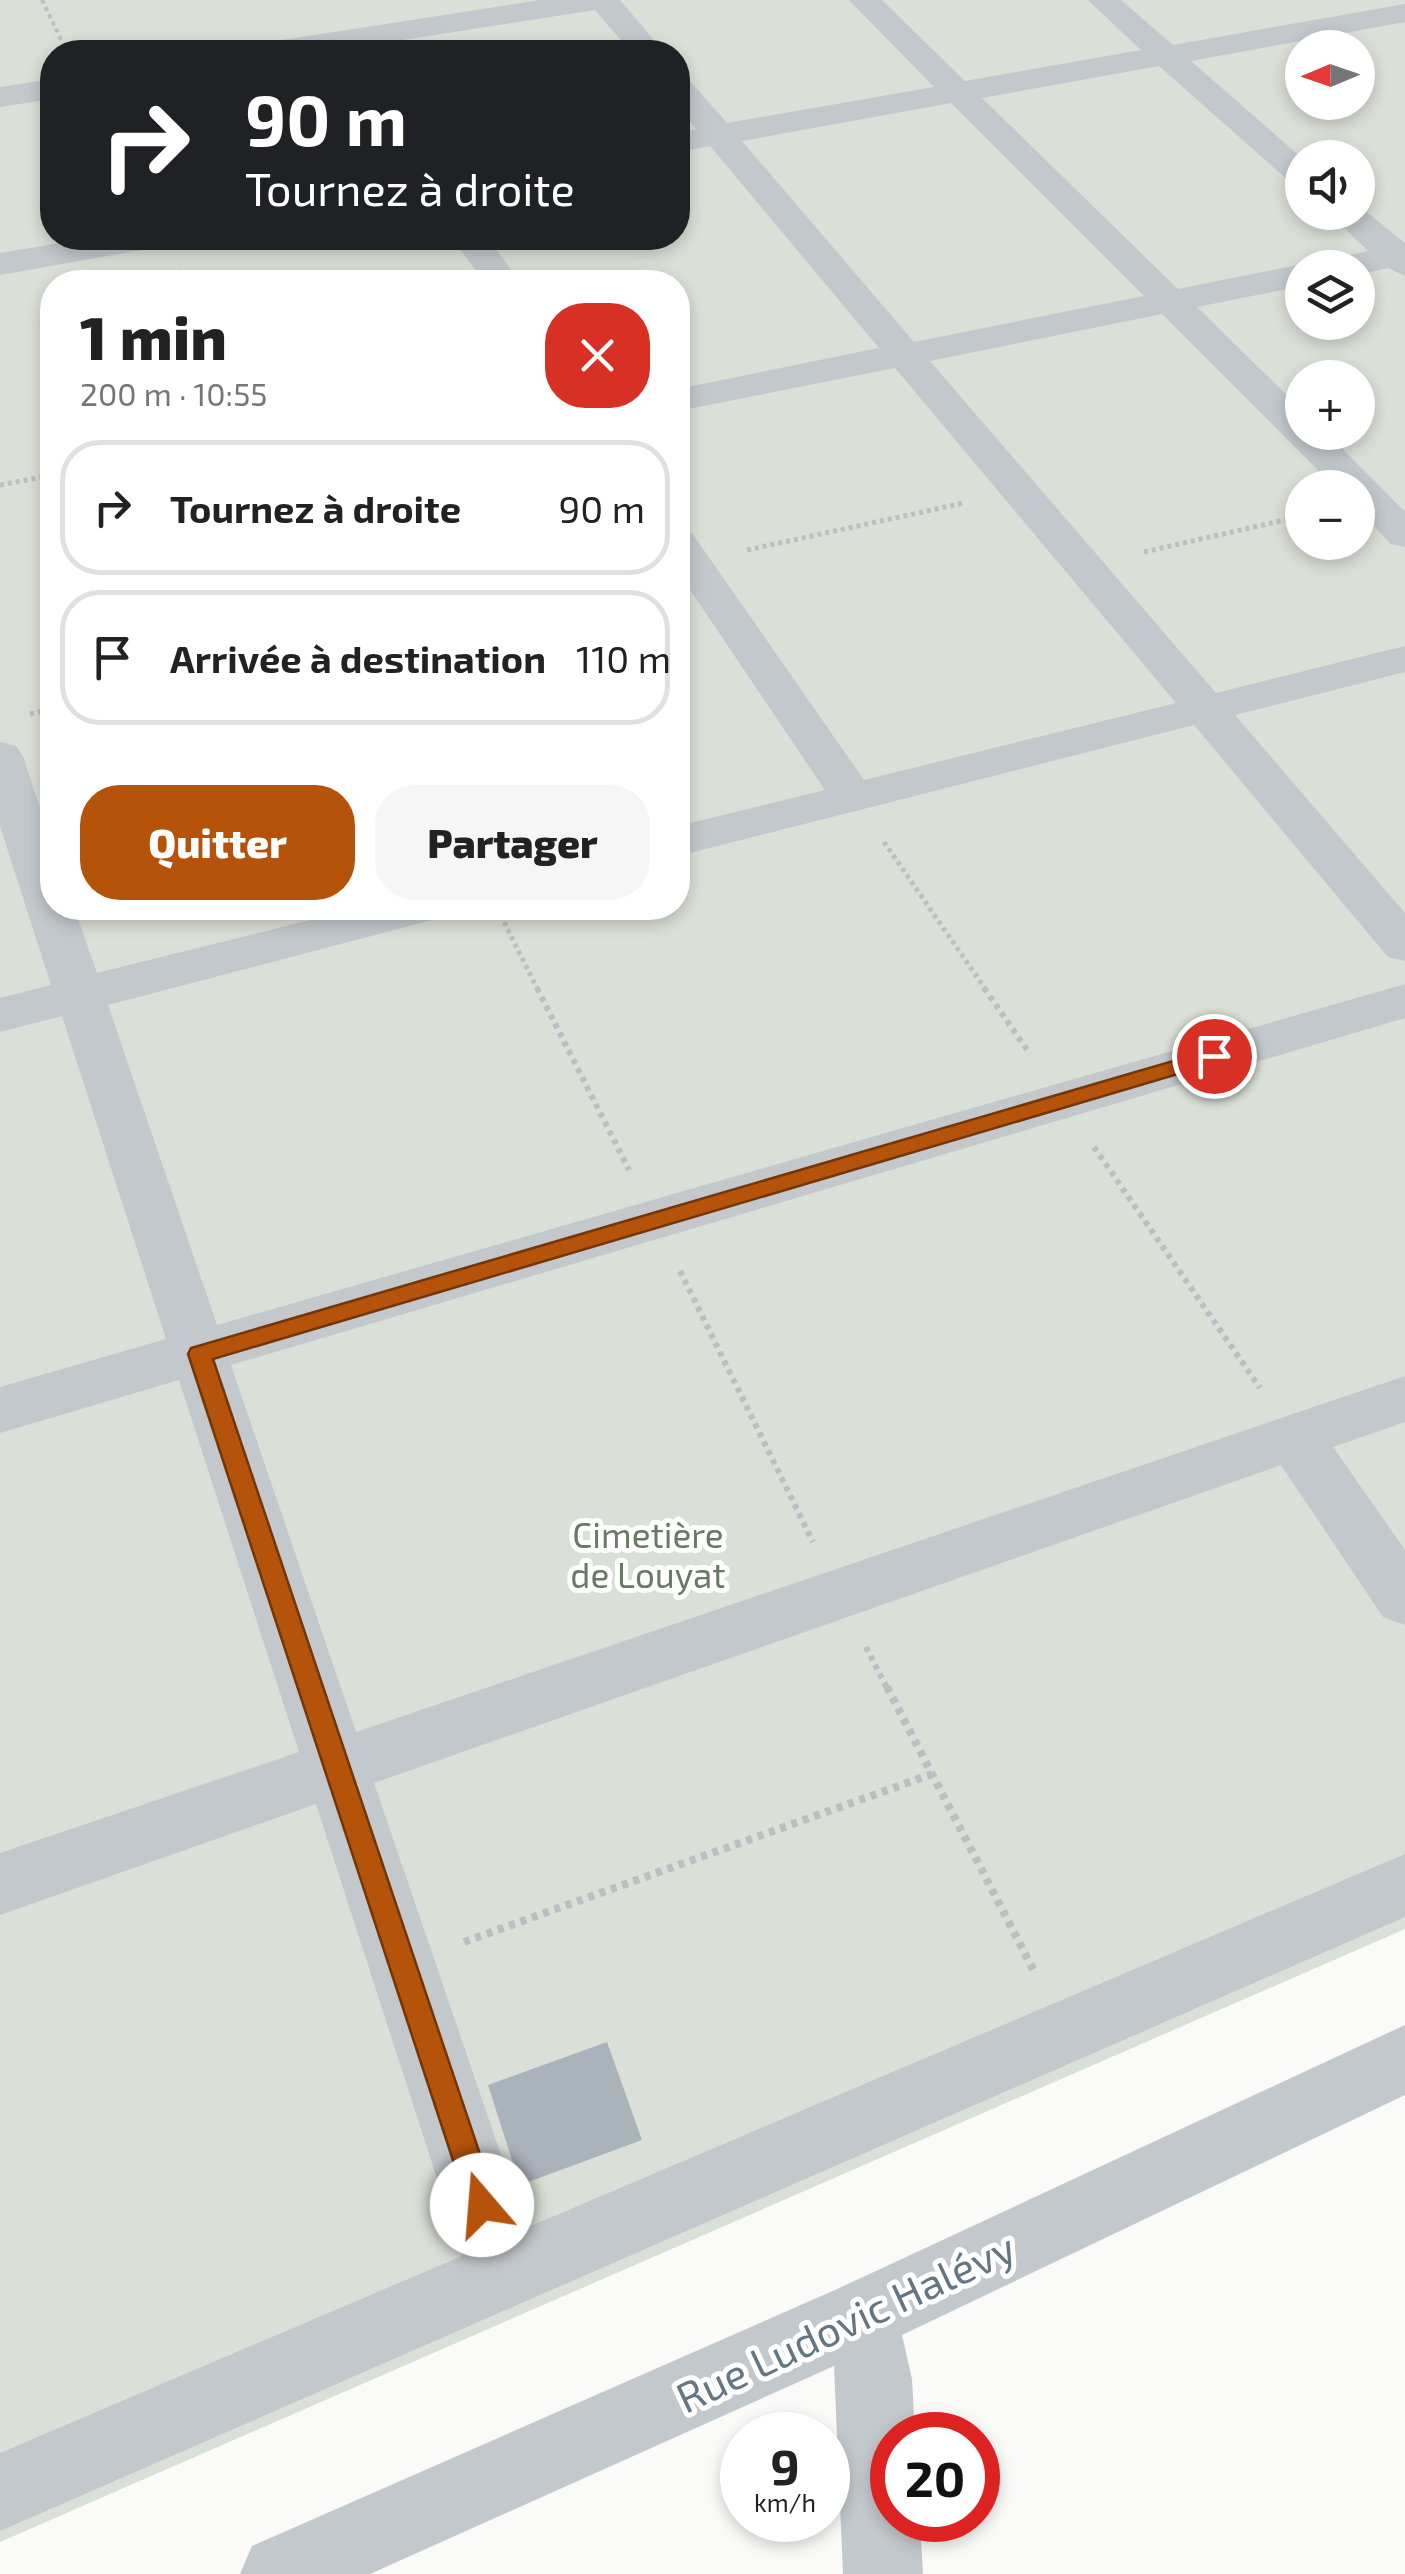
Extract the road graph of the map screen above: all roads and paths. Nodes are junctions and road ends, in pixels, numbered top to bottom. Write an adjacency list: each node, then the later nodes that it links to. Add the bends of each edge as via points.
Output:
1 (42, 0): 7 (path)
2 (601, 0): 9 (street); 10 (street)
3 (864, 0): 13 (street)
4 (1102, 0): 11 (street)
5 (1405, 12): 11 (street)
6 (319, 14): 8 (street)
7 (61, 40)
8 (336, 40)
9 (380, 40)
10 (637, 40)
11 (1166, 56): 13 (street); 18 (street)
12 (40, 90): 14 (street)
13 (958, 92): 16 (street); 25 (street)
14 (0, 97)
15 (690, 101): 16 (street)
16 (719, 135): 17 (street); 26 (street)
17 (690, 141)
18 (1285, 160)
19 (1367, 230): 21 (street)
20 (79, 250): 23 (street)
21 (1402, 258): 22 (street)
22 (1375, 262)
23 (0, 264)
24 (1285, 279): 25 (street)
25 (1174, 302): 26 (street); 28 (street)
26 (906, 357): 27 (street); 32 (street)
27 (690, 398)
28 (1285, 414)
29 (1321, 450): 34 (street)
30 (40, 477): 31 (path)
31 (0, 485)
32 (1021, 490): 35 (path); 37 (street)
33 (1285, 520): 37 (path)
34 (1405, 535)
35 (690, 551)
36 (690, 561): 41 (street)
37 (1084, 566): 39 (street)
38 (1405, 659): 39 (street)
39 (1204, 708): 41 (street); 47 (street)
40 (0, 756): 43 (street)
41 (852, 796): 42 (street)
42 (690, 838)
43 (40, 876)
44 (55, 920): 48 (street)
45 (371, 920): 48 (street)
46 (503, 920): 51 (path)
47 (1405, 945)
48 (80, 995): 50 (street); 52 (street)
49 (1405, 1002): 51 (street)
50 (0, 1015)
51 (654, 1220): 52 (street); 56 (path)
52 (199, 1354): 54 (street); 58 (street)
53 (1405, 1399): 55 (street)
54 (0, 1410)
55 (1293, 1436): 56 (street); 57 (street)
56 (838, 1593): 58 (street); 59 (path)
57 (1405, 1599)
58 (336, 1766): 60 (street); 62 (street)
59 (932, 1774): 62 (path); 63 (path)
60 (0, 1884)
61 (1405, 1885): 63 (street)
62 (402, 1964): 65 (street)
63 (1065, 2032): 65 (street)
64 (1400, 2078): 66 (street, Rue Ludovic Halévy)
65 (505, 2274): 67 (street)
66 (862, 2316): 68 (street, Rue Ludovic Halévy); 69 (street, via 874,2379)
67 (0, 2492)
68 (280, 2574)
69 (882, 2574)

